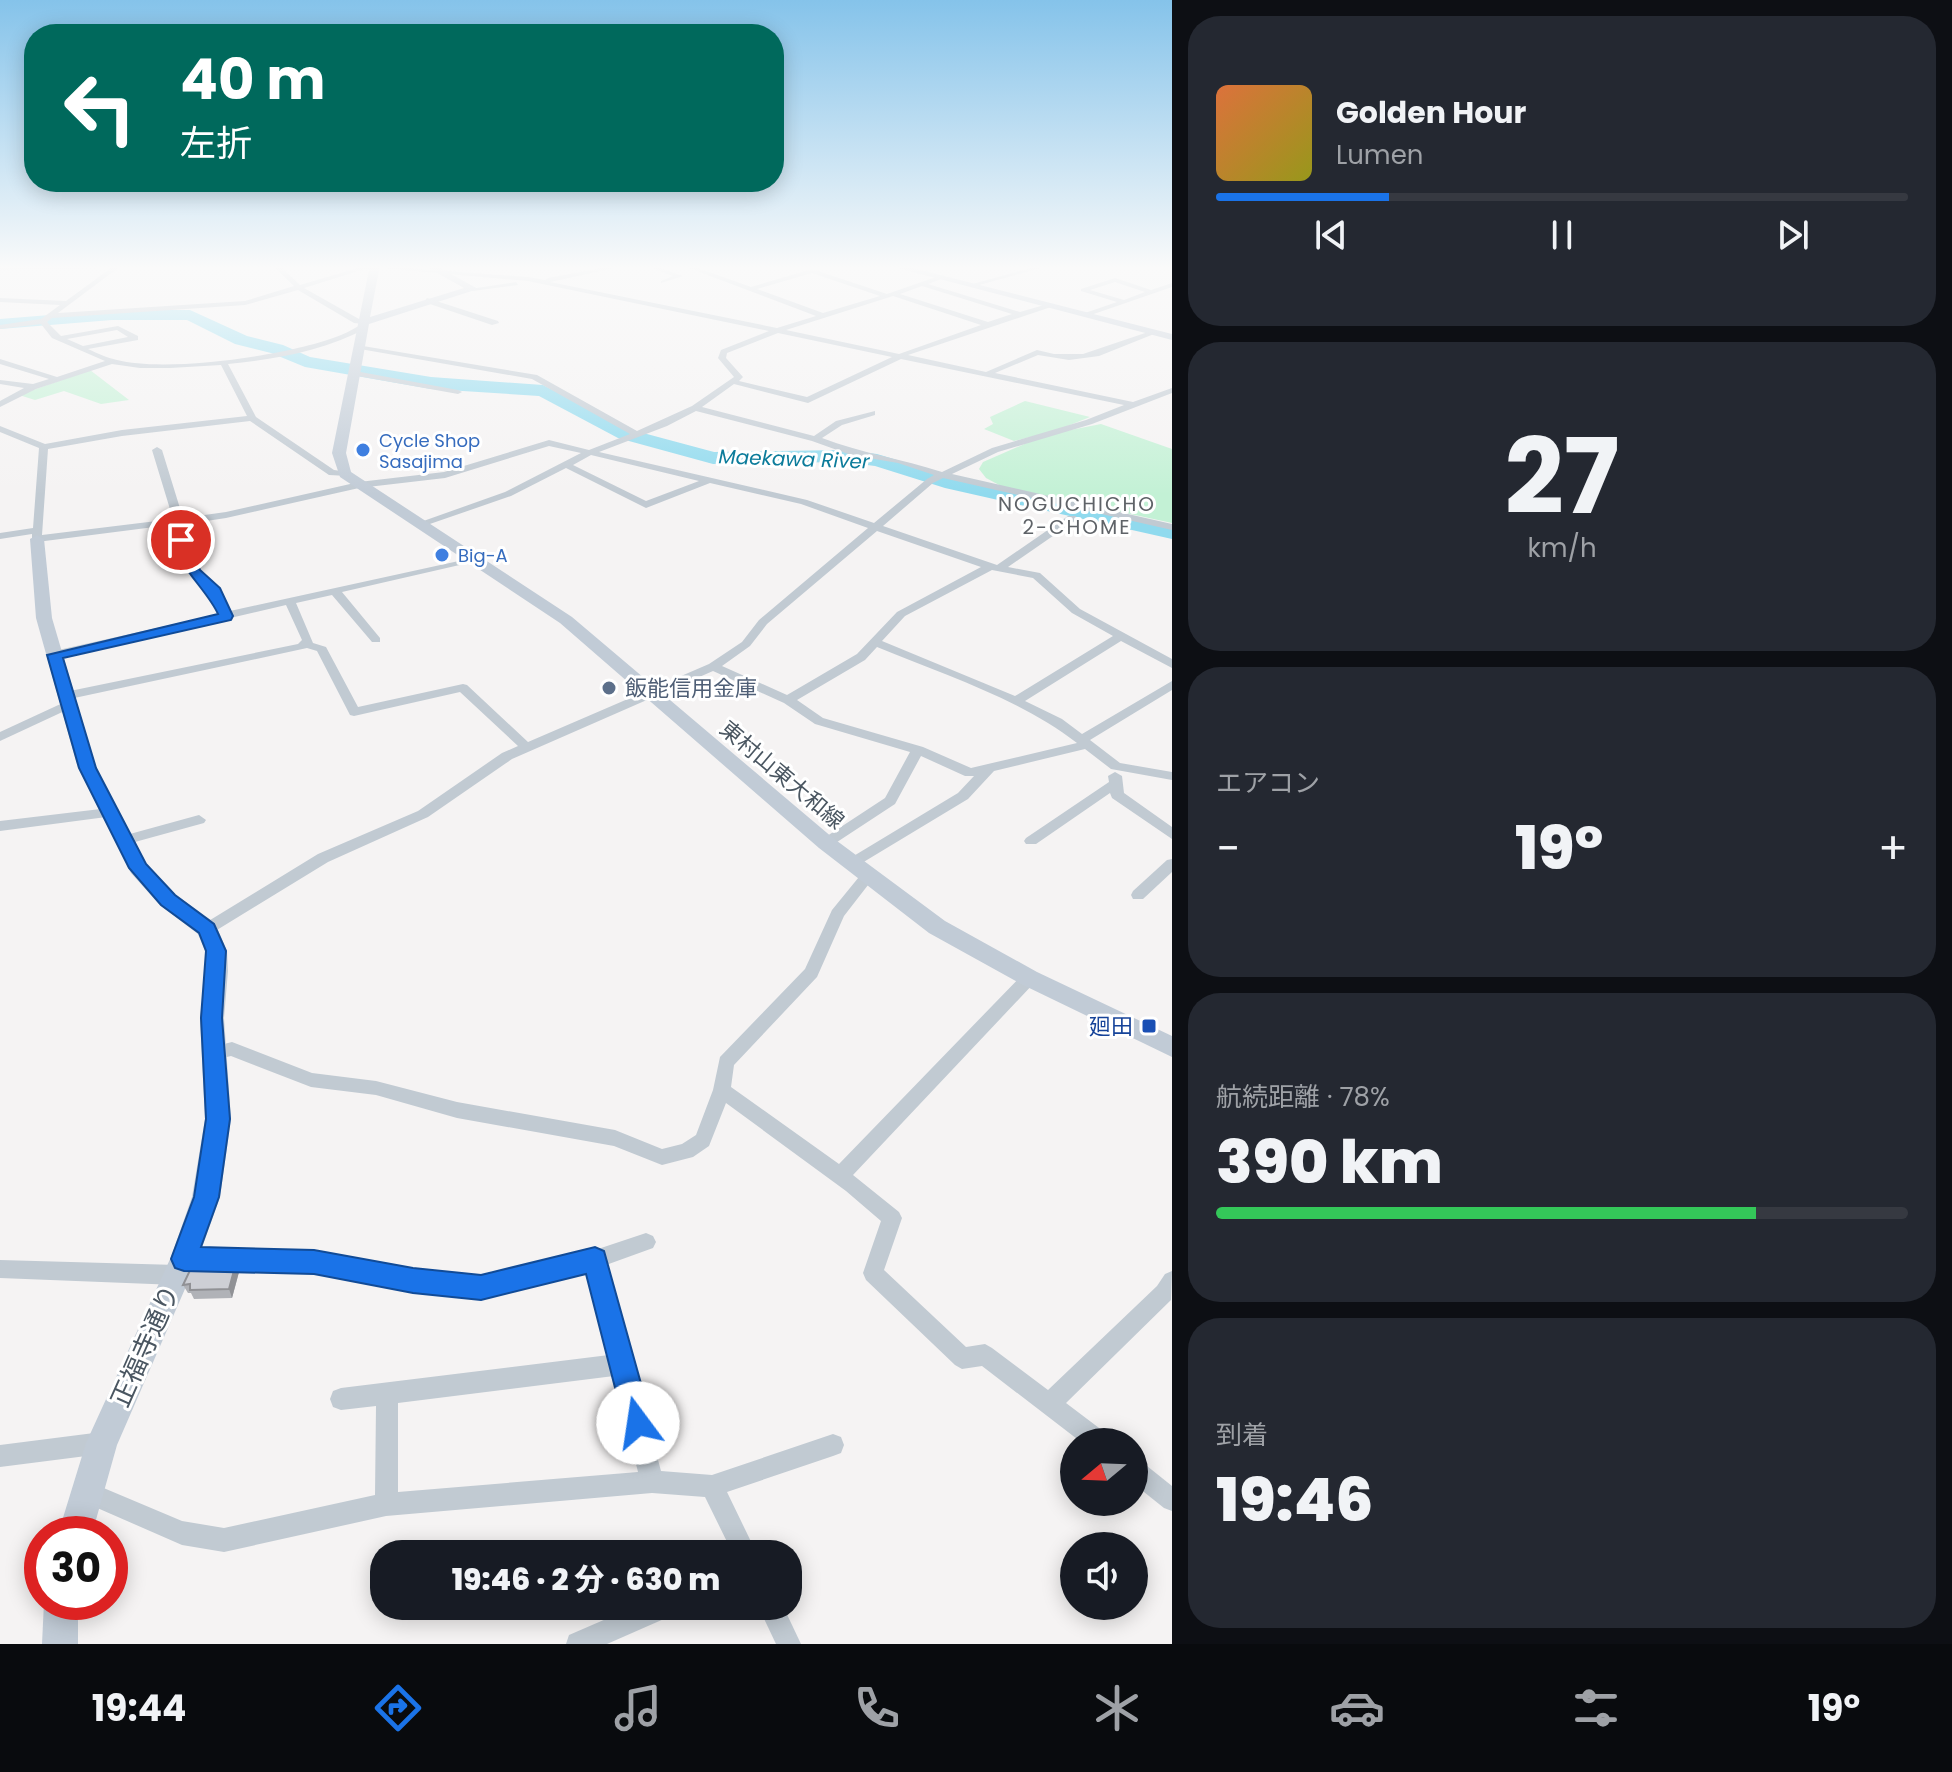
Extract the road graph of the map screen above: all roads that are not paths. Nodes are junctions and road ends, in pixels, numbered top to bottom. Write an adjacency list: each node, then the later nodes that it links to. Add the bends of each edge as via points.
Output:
1 (70, 342): 9 (street)
2 (114, 342): 9 (street)
3 (322, 342): 14 (street)
4 (361, 342): 10 (street)
5 (748, 342): 19 (street, via 721,354 739,377)
6 (840, 342): 11 (street)
7 (939, 342): 11 (street)
8 (1126, 342): 16 (street, via 1062,360 1037,352)
9 (85, 347): 13 (street)
10 (360, 347): 15 (street); 29 (street, via 534,377)
11 (902, 354): 16 (street); 19 (street, via 808,400)
12 (0, 361): 17 (street)
13 (111, 362): 14 (street); 17 (street)
14 (225, 365): 27 (street)
15 (356, 371): 22 (street); 36 (street, via 339,453)
16 (989, 373): 24 (street)
17 (57, 379): 20 (street)
18 (0, 382): 20 (street)
19 (735, 382): 25 (street)
20 (33, 387): 23 (street)
21 (1172, 390): 24 (street)
22 (458, 392)
23 (0, 404)
24 (1135, 405): 35 (street, via 995,450)
25 (695, 408): 29 (street); 30 (street)
26 (872, 413): 30 (street, via 839,423)
27 (252, 418): 31 (street); 36 (street, via 332,473)
28 (0, 429): 31 (street)
29 (632, 435): 33 (street)
30 (815, 439): 35 (street, via 900,461)
31 (44, 447): 43 (street)
32 (157, 450): 39 (street)
33 (591, 452): 34 (street); 36 (street, via 549,443 445,475); 37 (street)
34 (567, 465): 37 (street, via 646,505); 40 (street, via 508,494)
35 (937, 478): 41 (street); 42 (street)
36 (352, 479): 39 (street); 40 (street, 東村山東大和線)
37 (712, 479): 42 (street, via 804,502)
38 (1072, 518): 46 (street)
39 (176, 522): 43 (street); 49 (street, via 194,571 215,591)
40 (420, 524): 45 (street, 東村山東大和線)
41 (1172, 527)
42 (876, 528): 46 (street); 56 (street)
43 (37, 535): 44 (street); 54 (street, via 44,618)
44 (0, 536)
45 (473, 559): 47 (street); 58 (street, 東村山東大和線, via 566,620)
46 (995, 568): 50 (street, via 1036,575 1076,611); 52 (street, via 901,614)
47 (336, 592): 48 (street); 51 (street)
48 (290, 602): 49 (street); 53 (street)
49 (226, 616): 54 (street)
50 (1119, 637): 55 (street); 61 (street)
51 (376, 640)
52 (877, 643): 60 (street); 61 (street)
53 (305, 644): 59 (street); 64 (street, via 322,649 354,712 463,688)
54 (54, 655): 59 (street)
55 (1172, 664)
56 (713, 667): 58 (street); 60 (street)
57 (1172, 685): 63 (street)
58 (650, 695): 64 (street); 76 (street, 東村山東大和線)
59 (66, 700): 62 (street); 70 (street, via 87,768)
60 (788, 700): 65 (street, via 819,721)
61 (1016, 701): 63 (street)
62 (0, 737)
63 (1086, 741): 66 (street); 67 (street)
64 (526, 747): 81 (street, via 423,814 323,858)
65 (918, 750): 67 (street, via 970,773); 76 (street, via 890,801)
66 (1116, 766): 68 (street); 69 (street)
67 (988, 770): 77 (street, via 963,796)
68 (1172, 776)
69 (1113, 785): 73 (street, via 1117,795); 75 (street)
70 (109, 813): 72 (street); 74 (street)
71 (199, 820): 74 (street)
72 (0, 826)
73 (1172, 834)
74 (124, 840): 81 (street, via 138,868 168,900)
75 (1031, 841)
76 (826, 843): 77 (street, 東村山東大和線)
77 (852, 864): 79 (street, 東村山東大和線)
78 (1172, 864): 80 (street)
79 (868, 876): 82 (street, 東村山東大和線, via 954,939); 85 (street, via 837,914 811,973 726,1062)
80 (1138, 895)
81 (207, 929): 84 (street, 正福寺通り, via 216,951)
82 (1029, 978): 83 (street, 東村山東大和線); 86 (street)
83 (1172, 1047)
84 (214, 1053): 85 (street, via 232,1049 311,1080 376,1088 457,1110 615,1138 662,1157 687,1151 703,1140); 89 (street, 正福寺通り, via 218,1104 206,1197)
85 (722, 1090): 86 (street)
86 (840, 1176): 95 (street, via 892,1218 873,1273 962,1358 985,1355)
87 (646, 1242): 88 (street)
88 (595, 1259): 89 (street, via 481,1288 314,1262); 92 (street)
89 (180, 1267): 90 (street); 97 (street, 正福寺通り)
90 (0, 1269)
91 (1172, 1281): 95 (street)
92 (623, 1364): 93 (street); 101 (street)
93 (387, 1394): 94 (street); 105 (street)
94 (341, 1399)
95 (1050, 1403): 96 (street)
96 (1081, 1428)
97 (102, 1443): 99 (street); 103 (street, 正福寺通り)
98 (833, 1445): 102 (street)
99 (0, 1456)
100 (1148, 1481): 104 (street)
101 (652, 1482): 102 (street); 105 (street)
102 (712, 1486): 107 (street)
103 (86, 1491): 105 (street, via 182,1533 224,1540); 106 (street, 正福寺通り)
104 (1172, 1500)
105 (386, 1504)
106 (80, 1516)
107 (738, 1540)
108 (61, 1620): 111 (street)
109 (632, 1620): 112 (street)
110 (777, 1620): 113 (street)
111 (60, 1644)
112 (578, 1644)
113 (789, 1644)

